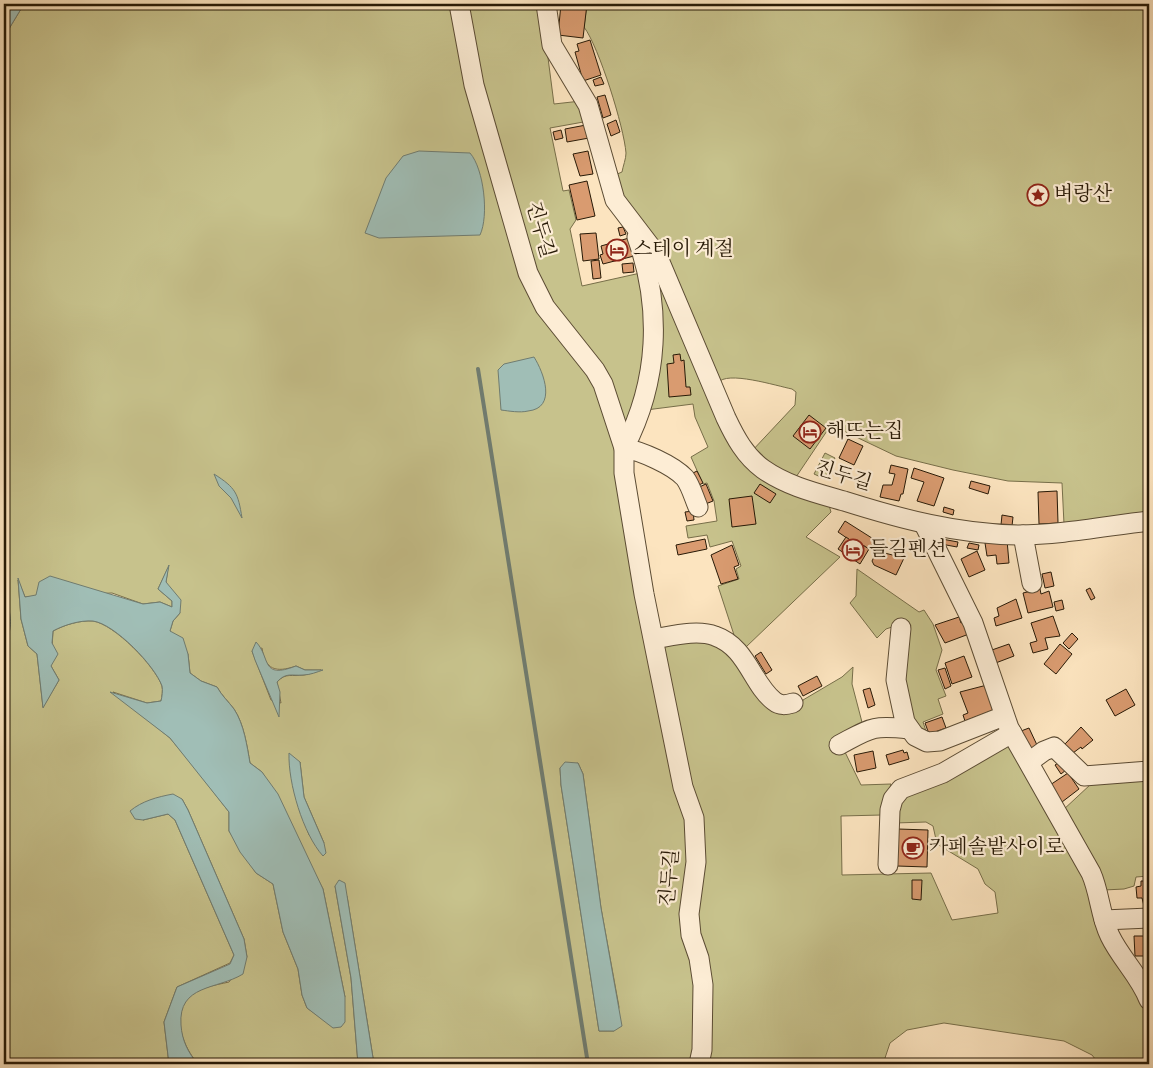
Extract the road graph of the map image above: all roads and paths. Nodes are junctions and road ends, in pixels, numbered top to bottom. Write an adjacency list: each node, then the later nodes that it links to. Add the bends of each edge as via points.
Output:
1 (459, 4): 4 (street, 진두길, via 474,85 528,272 545,307 603,384)
2 (546, 4): 3 (street, 진두길, via 555,54 588,105 609,187)
3 (632, 222): 4 (street, 진두길, via 652,290 654,330 650,381); 7 (street, 진두길, via 660,262 726,418 752,460 793,485)
4 (624, 448): 5 (street, via 647,456 681,475); 11 (street, 진두길, via 624,473)
5 (698, 507)
6 (1149, 520): 8 (street, 진두길)
7 (924, 524): 8 (street, 진두길); 13 (street, via 973,624)
8 (1023, 535): 9 (street)
9 (1032, 582)
10 (901, 628): 14 (street, via 896,680)
11 (654, 639): 12 (street, via 705,633 722,638 740,654 774,702); 24 (street, 진두길, via 683,787 694,818 696,862 689,914 702,985)
12 (793, 703)
13 (1004, 716): 14 (street, via 933,742 922,740); 15 (street)
14 (909, 730): 16 (street, via 879,726)
15 (1012, 733): 17 (street); 19 (street, via 943,773 901,789 893,798 890,810)
16 (839, 745)
17 (1029, 762): 18 (street, via 1054,747 1084,776); 21 (street, via 1091,872)
18 (1149, 771)
19 (888, 865)
20 (1149, 918): 21 (street)
21 (1104, 920): 22 (street, via 1110,936)
22 (1141, 968): 23 (street)
23 (1149, 1000)
24 (699, 1064)

